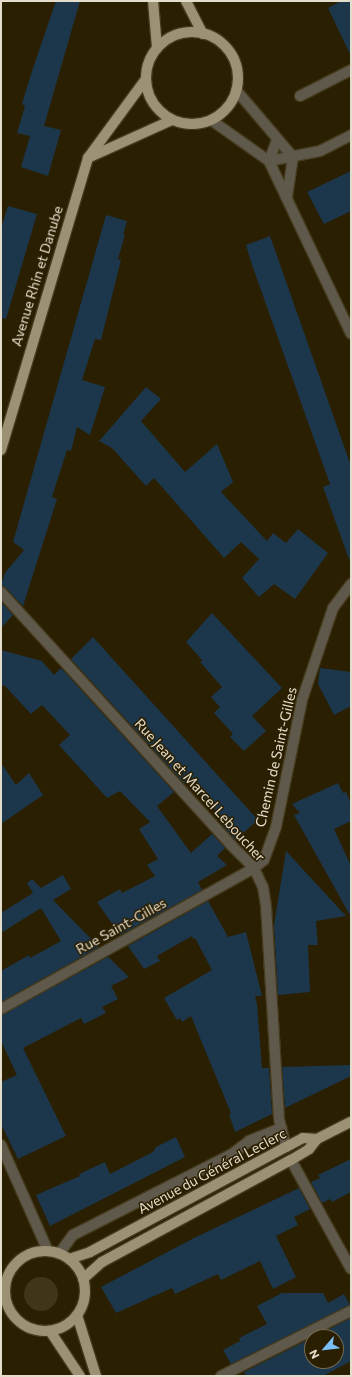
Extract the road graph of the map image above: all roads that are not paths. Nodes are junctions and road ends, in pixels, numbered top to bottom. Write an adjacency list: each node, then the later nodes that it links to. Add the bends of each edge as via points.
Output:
1 (153, 1): 4 (main road)
2 (186, 1): 3 (main road)
3 (203, 34): 4 (main road, via 178,34); 7 (main road, via 216,39 227,49 235,62 238,76)
4 (157, 48): 6 (main road, via 150,60)
5 (351, 70): 8 (street)
6 (145, 80): 9 (main road, via 152,101 160,112); 14 (main road, Avenue Rhin et Danube)
7 (236, 90): 10 (main road, via 231,103); 12 (street)
8 (300, 96)
9 (172, 120): 10 (main road, via 185,124); 14 (main road)
10 (211, 120): 15 (street)
11 (351, 135): 13 (street, via 320,151)
12 (277, 140): 13 (street); 15 (street)
13 (293, 157): 15 (street); 16 (street)
14 (88, 158): 18 (main road, Avenue Rhin et Danube)
15 (269, 161): 16 (street)
16 (287, 197): 17 (street)
17 (351, 334)
18 (1, 450)
19 (351, 584): 21 (street, Chemin de Saint-Gilles, via 333,608 302,700 276,827 264,860)
20 (1, 592): 21 (street, Rue Jean et Marcel Leboucher)
21 (254, 868): 22 (street, Rue Saint-Gilles); 24 (street, Rue Jean et Marcel Leboucher, via 263,887 266,906)
22 (1, 1009)
23 (351, 1122): 25 (main road)
24 (281, 1128): 27 (street, Rue Jean et Marcel Leboucher); 30 (street, via 249,1141 232,1154 73,1235)
25 (317, 1139): 27 (main road, Avenue du Général Leclerc, via 303,1138); 28 (main road, Avenue du Général Leclerc, via 308,1149)
26 (1, 1144): 29 (street)
27 (286, 1147): 31 (main road, Avenue du Général Leclerc, via 90,1252)
28 (291, 1160): 32 (street); 33 (main road, Avenue du Général Leclerc, via 102,1262)
29 (48, 1251): 30 (main road); 34 (main road, via 24,1256 15,1264 8,1274)
30 (59, 1254): 31 (main road)
31 (69, 1259): 33 (main road)
32 (351, 1269)
33 (83, 1279): 36 (main road, via 84,1298)
34 (3, 1299): 37 (main road, via 21,1324 30,1329)
35 (351, 1311): 40 (street)
36 (77, 1315): 37 (main road, via 70,1323); 39 (main road)
37 (50, 1331): 38 (main road)
38 (80, 1376)
39 (96, 1376)
40 (220, 1376)

